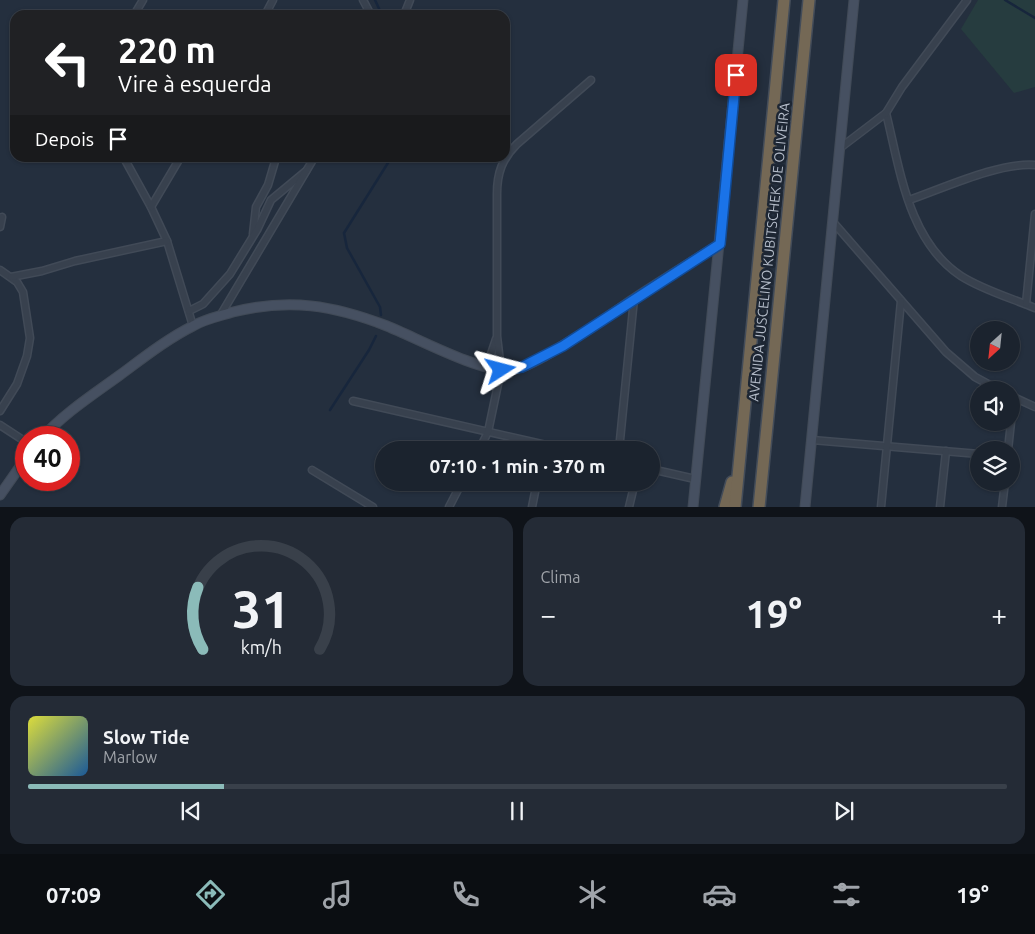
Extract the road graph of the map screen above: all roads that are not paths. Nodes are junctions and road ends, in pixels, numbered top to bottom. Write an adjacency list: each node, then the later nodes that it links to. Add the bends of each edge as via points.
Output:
1 (743, 0): 25 (main road)
2 (784, 0): 54 (highway)
3 (809, 0): 71 (highway, AVENIDA JUSCELINO KUBITSCHEK DE OLIVEIRA)
4 (854, 0): 8 (main road)
5 (967, 0): 7 (street)
6 (591, 80): 9 (street)
7 (886, 113): 8 (street); 17 (street)
8 (840, 148): 21 (main road)
9 (510, 153)
10 (126, 162): 18 (street)
11 (178, 162): 18 (street)
12 (275, 162): 23 (street, via 268,185 256,207)
13 (311, 162): 16 (street)
14 (504, 162): 35 (street, via 497,182)
15 (1035, 165): 17 (street, via 1013,165)
16 (306, 170): 23 (street, via 274,197); 33 (street)
17 (909, 200): 30 (street, via 928,244 948,266 975,283)
18 (151, 207): 24 (street)
19 (1035, 214): 30 (street)
20 (2, 217): 22 (street)
21 (833, 222): 29 (street); 47 (main road)
22 (0, 227)
23 (253, 235): 32 (street, via 230,274 204,304)
24 (167, 241): 27 (street); 32 (street)
25 (720, 244): 28 (main road); 58 (main road)
26 (0, 270): 27 (street)
27 (11, 277): 42 (street, via 20,286 24,297 30,346 13,392)
28 (634, 299): 37 (main road, via 575,339 530,364); 50 (street)
29 (901, 300): 38 (street, via 953,359); 51 (street)
30 (1026, 304): 31 (street)
31 (1035, 308)
32 (189, 311): 34 (street)
33 (220, 316): 34 (main road); 36 (main road, via 274,304 322,306 382,324)
34 (193, 326): 44 (main road, via 112,381)
35 (497, 336): 36 (street); 37 (street)
36 (486, 366): 37 (main road)
37 (501, 370): 45 (street)
38 (982, 381)
39 (1020, 400): 41 (street)
40 (353, 401): 45 (street)
41 (1035, 407)
42 (0, 411)
43 (0, 425): 46 (street)
44 (55, 426)
45 (488, 432): 48 (street); 49 (street)
46 (15, 435)
47 (812, 440): 51 (street); 72 (main road)
48 (484, 441)
49 (522, 441)
50 (620, 441)
51 (887, 446): 52 (street); 73 (street)
52 (946, 451): 53 (street); 74 (street)
53 (970, 453)
54 (740, 454): 69 (highway); 70 (highway)
55 (312, 470): 64 (street)
56 (660, 471): 58 (street)
57 (15, 474): 63 (main road)
58 (695, 479): 68 (main road)
59 (457, 491): 65 (street)
60 (535, 491): 66 (street)
61 (633, 491): 67 (street)
62 (1004, 491): 75 (street)
63 (0, 495)
64 (373, 506)
65 (449, 506)
66 (532, 506)
67 (629, 506)
68 (692, 506)
69 (725, 506)
70 (735, 506)
71 (761, 506)
72 (805, 506)
73 (881, 506)
74 (940, 506)
75 (1002, 506)

